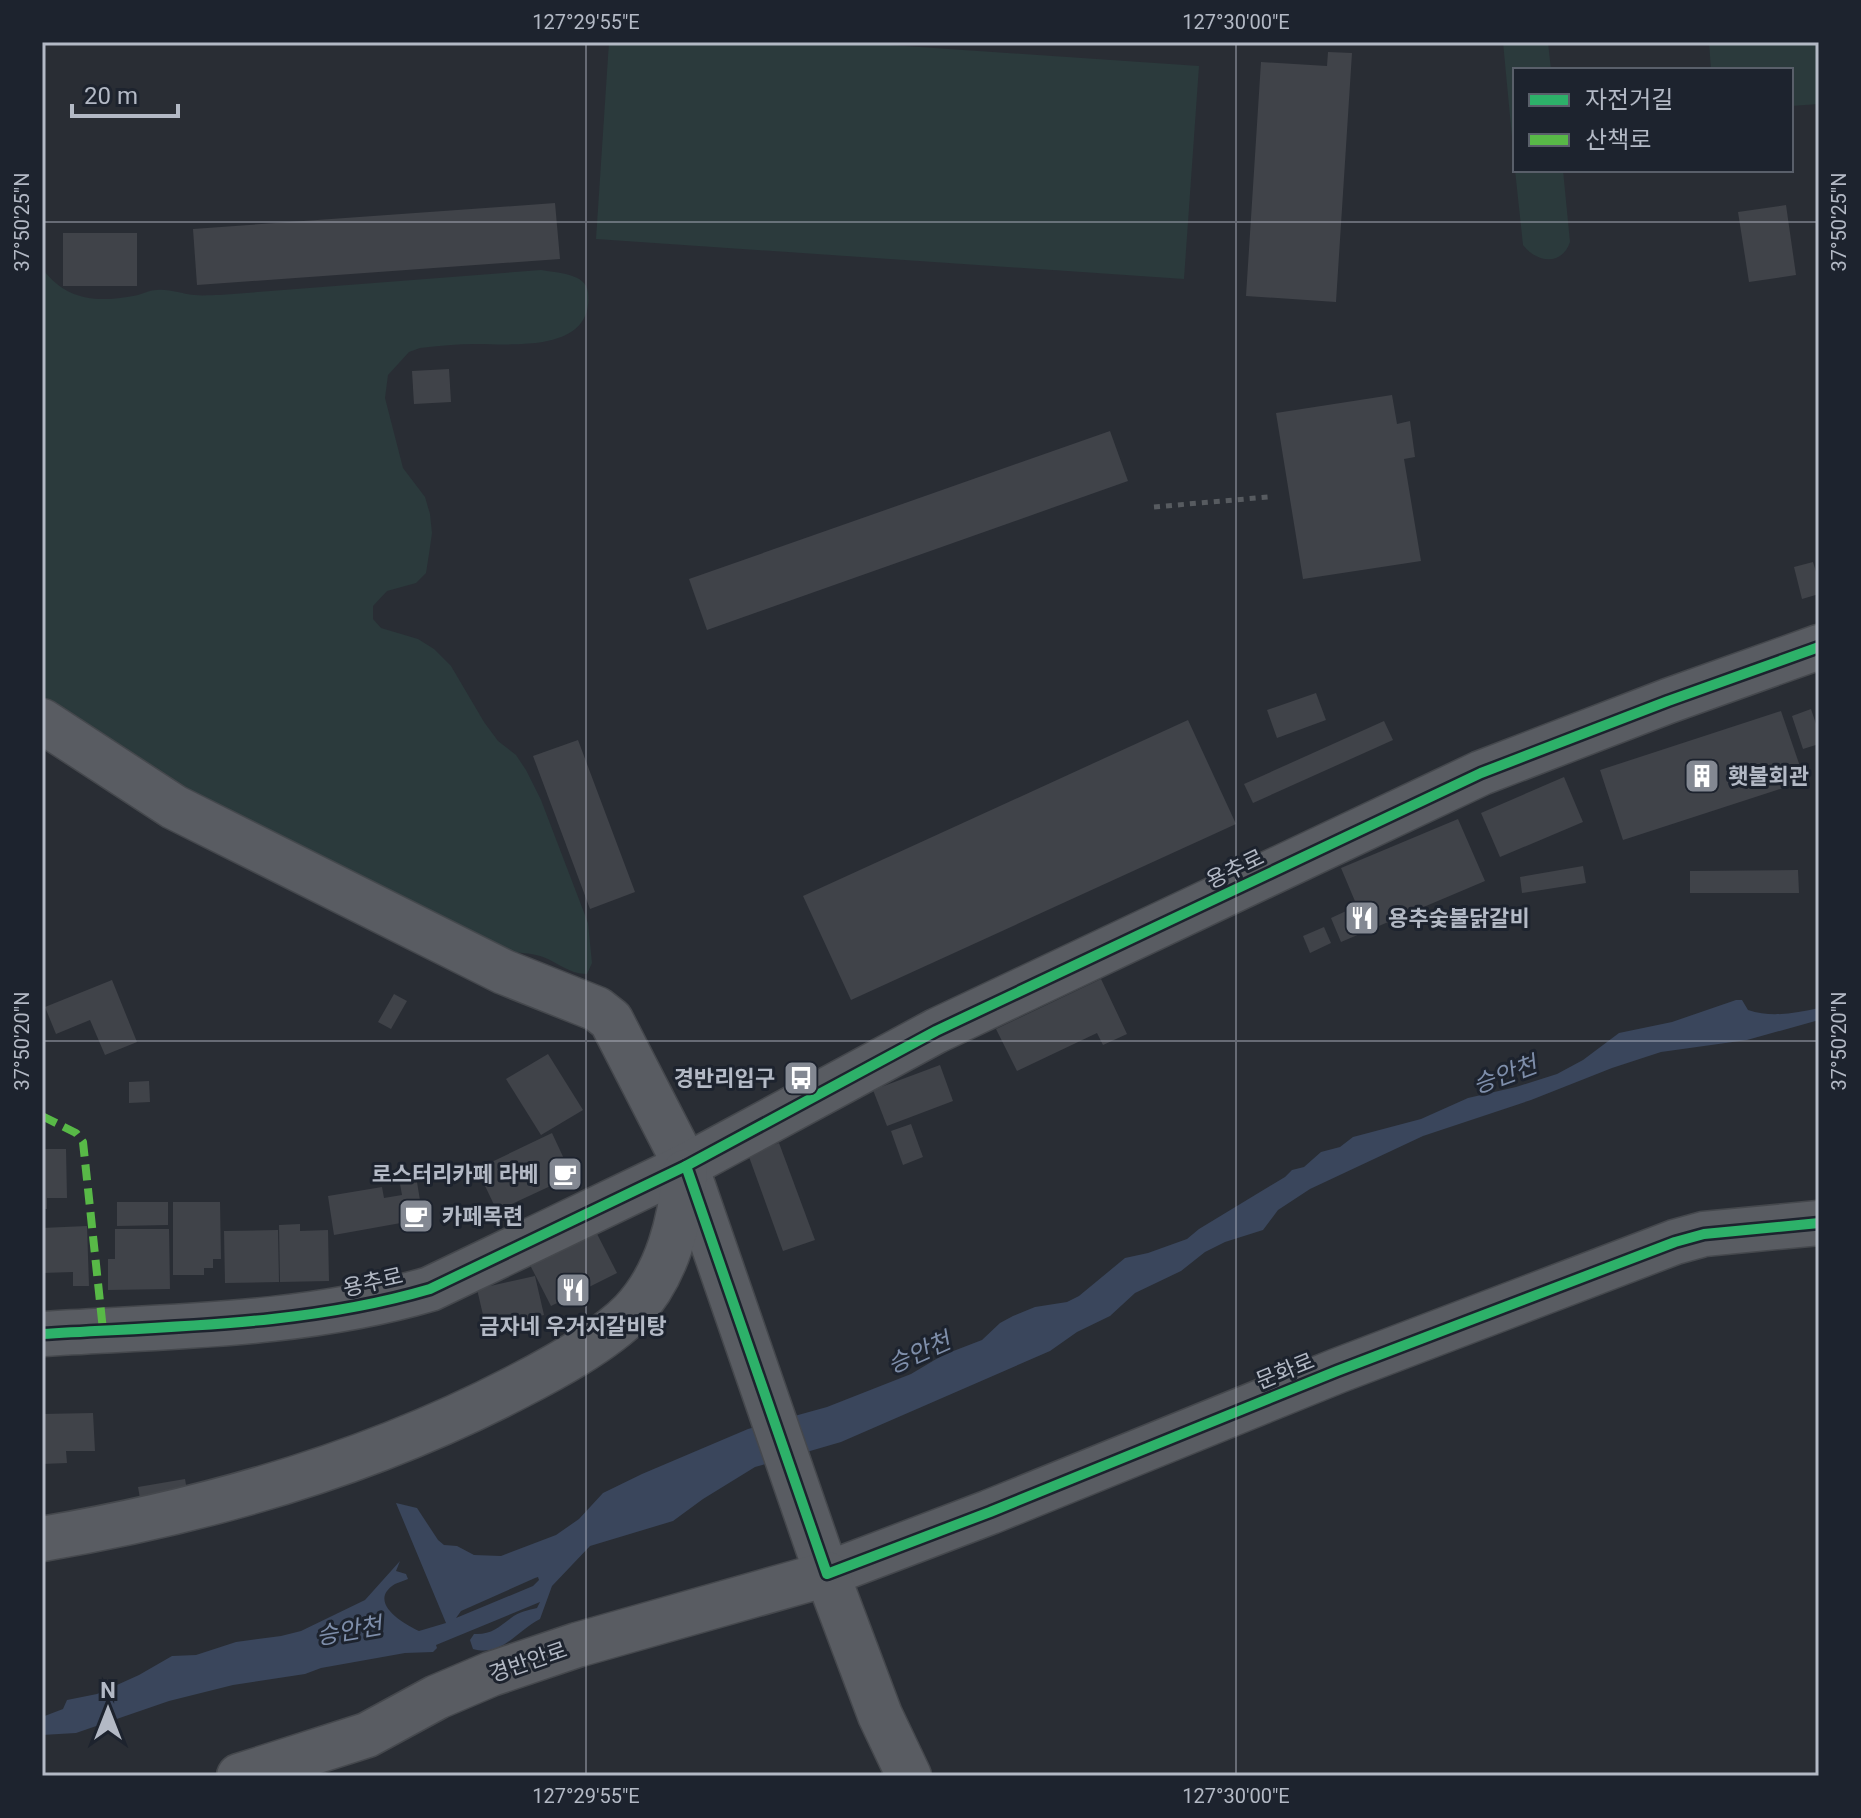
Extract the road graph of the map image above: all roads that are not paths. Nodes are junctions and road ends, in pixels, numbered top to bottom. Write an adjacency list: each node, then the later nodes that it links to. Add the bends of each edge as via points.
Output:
1 (1819, 647): 3 (street, 용추로, via 1481,773 936,1031)
2 (42, 721): 3 (street, via 174,807 504,972 597,1009 611,1020)
3 (693, 1185): 5 (street, 용추로, via 385,1302 311,1316); 6 (street, via 649,1291 632,1312 552,1369 392,1444 299,1477 198,1508); 7 (street)
4 (1819, 1223): 7 (street, 문화로, via 1704,1234 1675,1242)
5 (42, 1334)
6 (42, 1539)
7 (827, 1574): 8 (street, 경반안로, via 505,1669 437,1697 367,1735); 9 (street)
8 (239, 1776)
9 (909, 1776)

